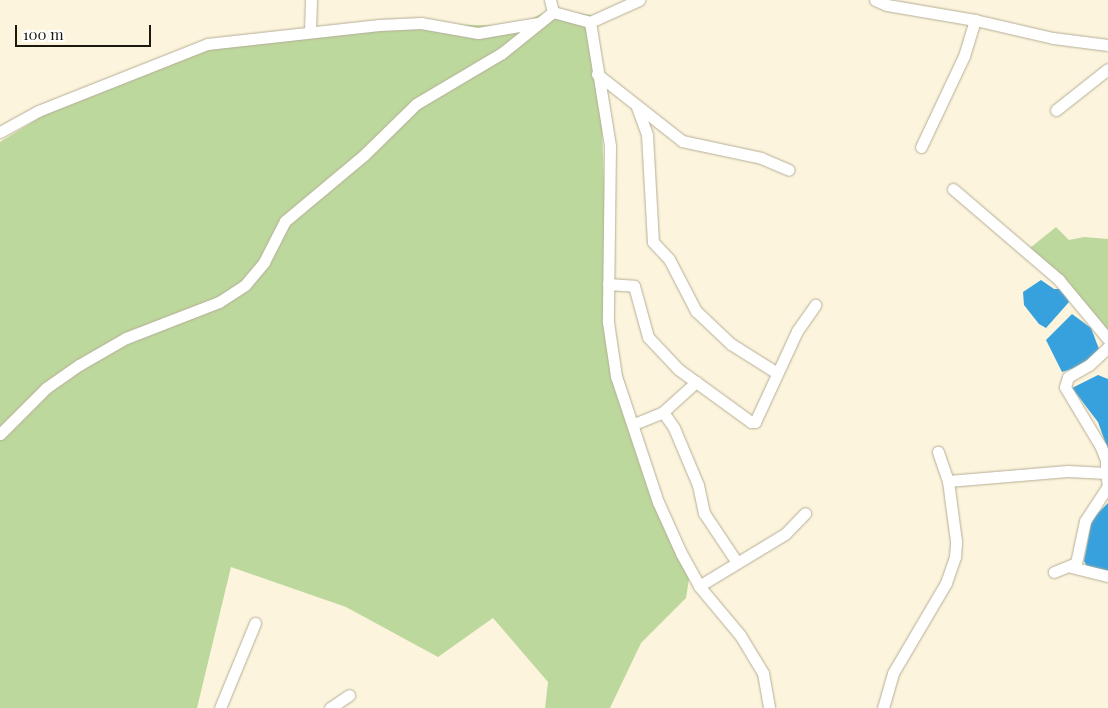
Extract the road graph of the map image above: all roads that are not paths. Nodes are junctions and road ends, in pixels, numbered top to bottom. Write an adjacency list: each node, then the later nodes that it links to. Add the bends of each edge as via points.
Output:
1 (311, 0): 9 (street)
2 (639, 0): 4 (street)
3 (875, 0): 6 (street, via 887,5)
4 (625, 3): 8 (street)
5 (551, 6): 7 (street); 8 (street)
6 (975, 20): 10 (street, via 1053,38); 16 (street, via 964,56)
7 (539, 22): 9 (street, via 478,32 422,23); 27 (street, via 502,53 416,104 364,155 285,221 264,262 245,285 219,302 126,338 79,365 46,388)
8 (590, 22): 12 (street)
9 (310, 30): 15 (street, via 207,44 38,111)
10 (1108, 45)
11 (1108, 69): 14 (street)
12 (597, 74): 13 (street, via 624,92); 19 (street, via 610,146)
13 (637, 107): 17 (street, via 682,141 761,158); 23 (street, via 647,135 653,242 669,259 696,311 731,344)
14 (1056, 110)
15 (0, 132)
16 (921, 147)
17 (789, 170)
18 (953, 189): 21 (street, via 1059,280)
19 (608, 284): 24 (street, via 634,286 648,337 678,369); 26 (street, via 608,322 616,376)
20 (815, 305): 23 (street, via 796,331)
21 (1108, 339)
22 (1108, 347): 29 (street, via 1089,365 1068,377 1066,387 1100,447 1106,460)
23 (777, 373): 24 (street, via 758,419 751,422)
24 (696, 382): 25 (street)
25 (663, 412): 26 (street); 32 (street, via 674,428 698,485 704,513)
26 (634, 424): 36 (street, via 658,502)
27 (0, 434)
28 (938, 452): 30 (street)
29 (1106, 473): 30 (street, via 1068,471); 33 (street, via 1108,486 1085,521 1076,563)
30 (948, 481): 42 (street, via 956,540 955,557 946,584 893,673)
31 (805, 513): 32 (street, via 785,534)
32 (736, 561): 36 (street)
33 (1071, 568): 34 (street); 35 (street)
34 (1054, 572)
35 (1108, 576)
36 (699, 586): 41 (street, via 740,635 763,673)
37 (255, 623): 39 (street)
38 (349, 695): 40 (street)
39 (220, 708)
40 (330, 708)
41 (769, 708)
42 (883, 708)

